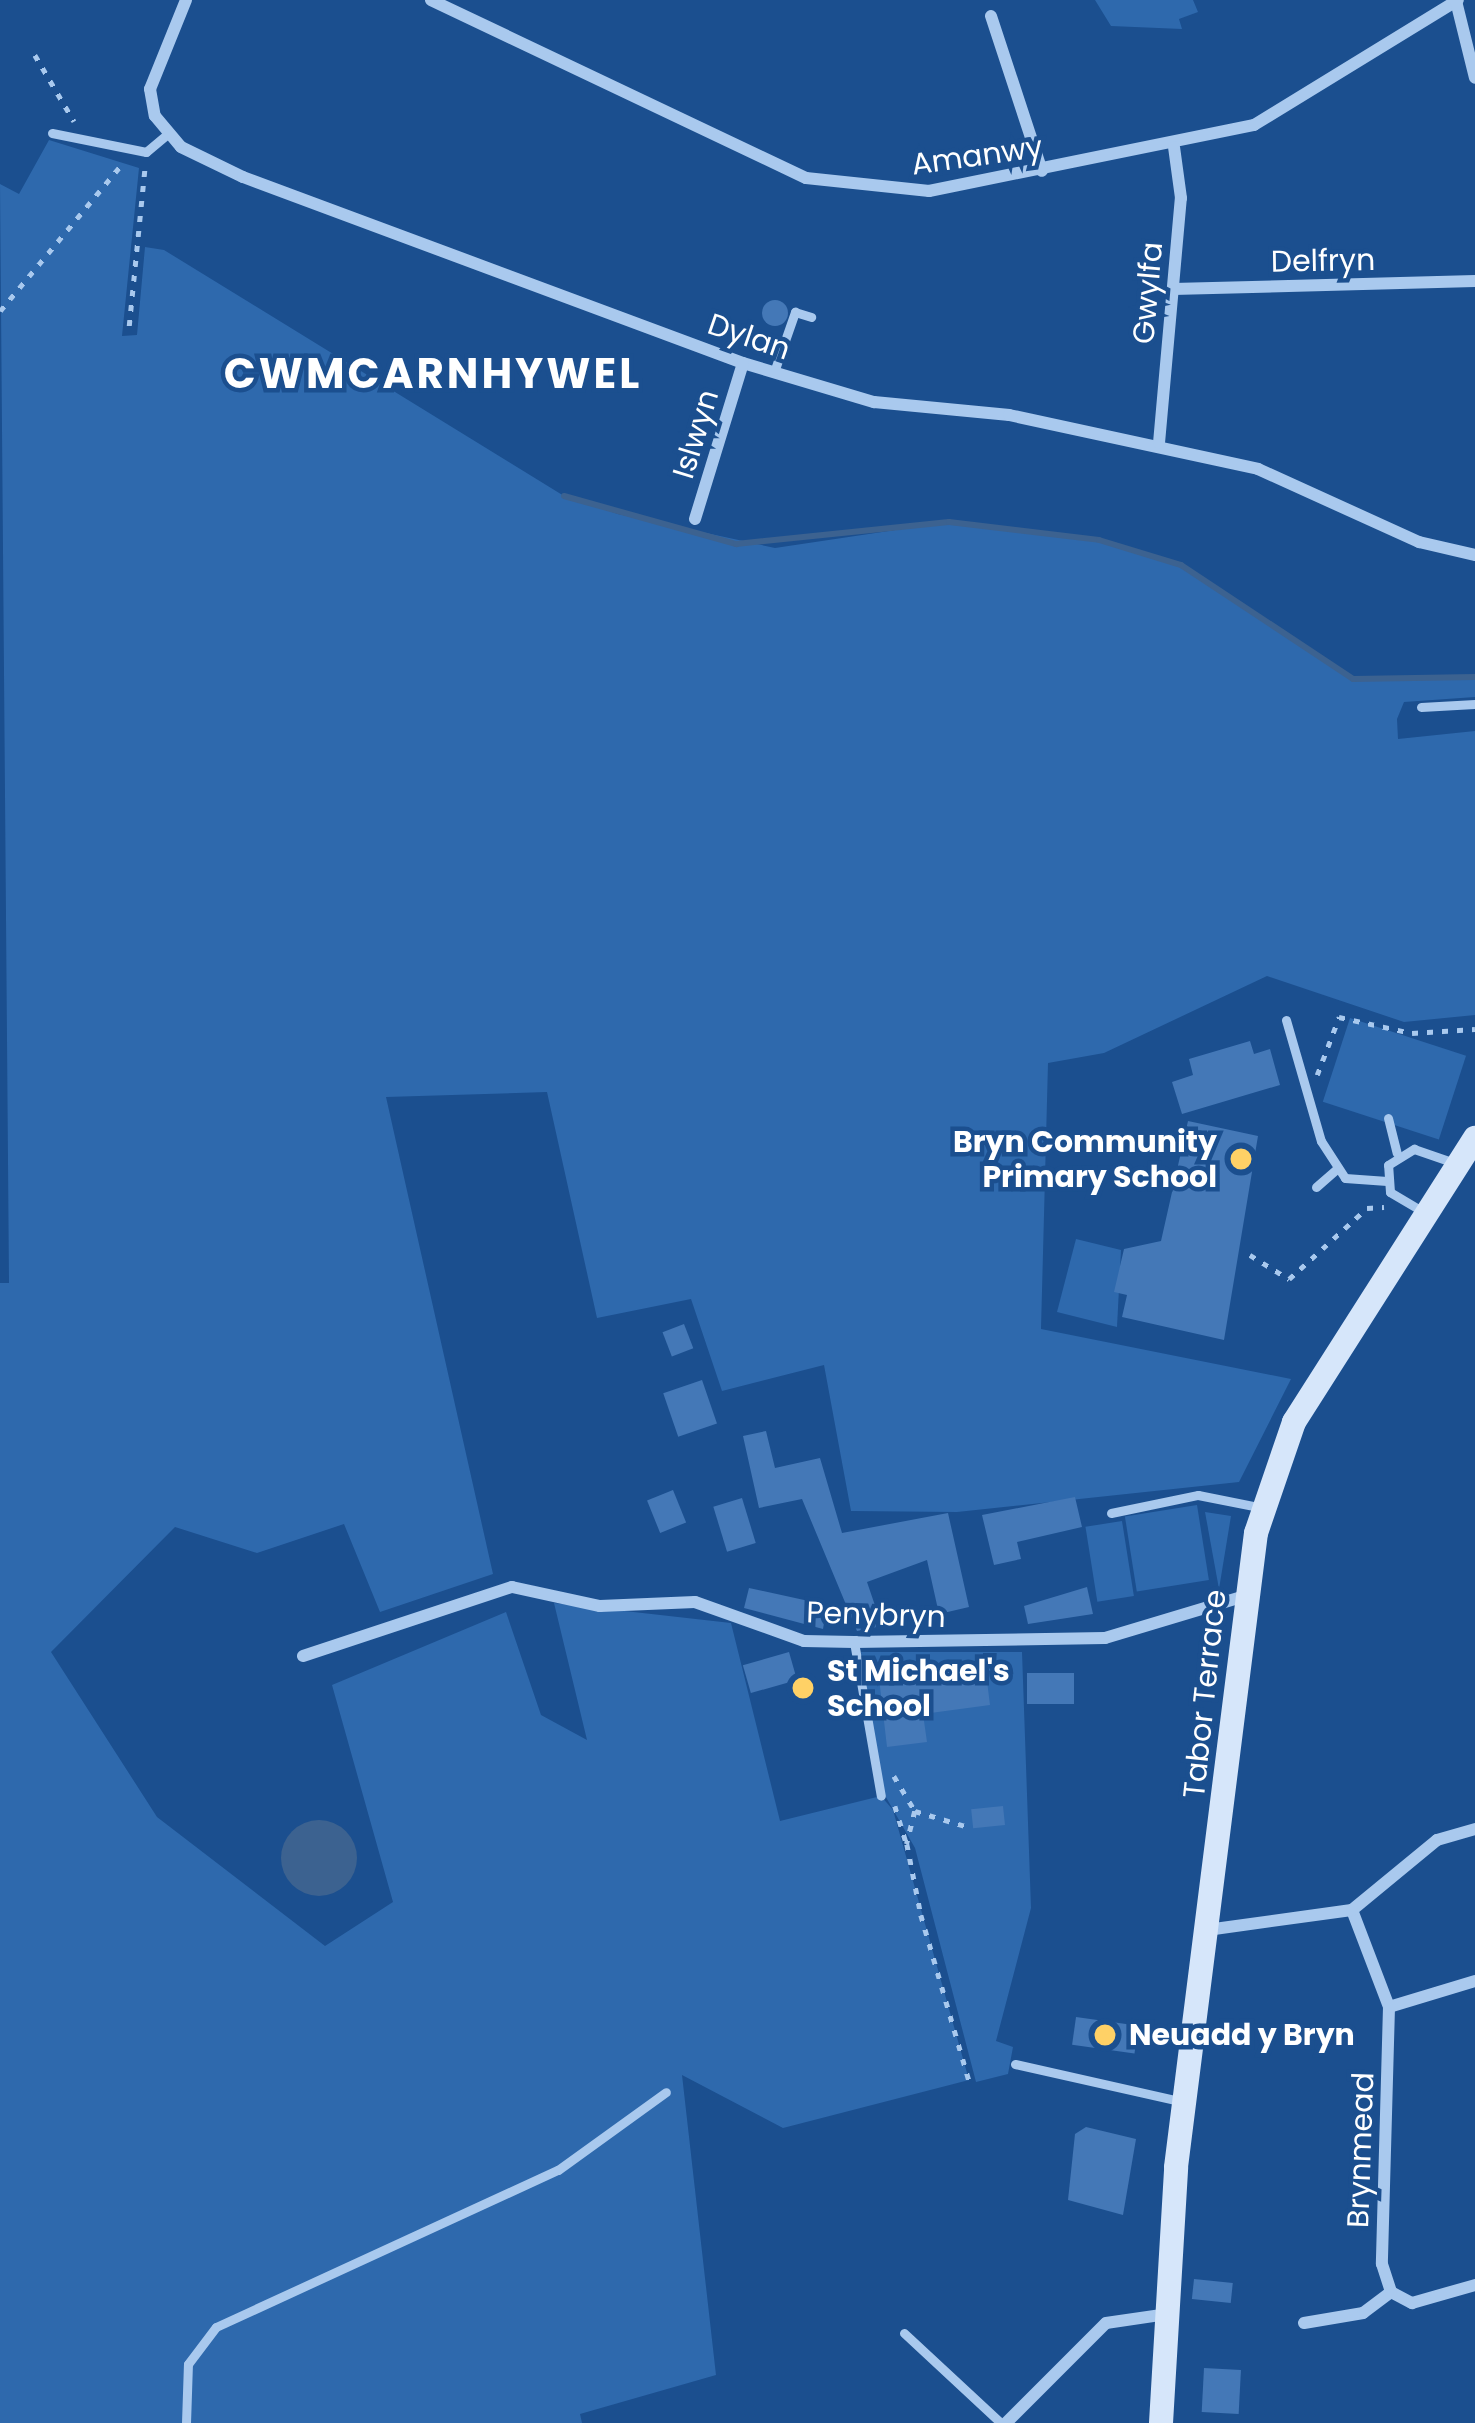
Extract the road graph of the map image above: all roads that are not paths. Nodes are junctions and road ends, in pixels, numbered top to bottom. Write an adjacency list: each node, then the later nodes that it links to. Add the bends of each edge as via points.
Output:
1 (187, 0): 7 (street, via 150,89)
2 (431, 0): 9 (street, Amanwy, via 806,178 929,191)
3 (1457, 0): 5 (street); 8 (street, Amanwy, via 1253,125)
4 (991, 16): 9 (street)
5 (1475, 78)
6 (52, 133): 7 (lane, via 146,152)
7 (169, 133): 13 (street, Dylan, via 243,177)
8 (1174, 147): 9 (street, Amanwy); 11 (street, Gwylfa)
9 (1042, 171)
10 (1475, 281): 11 (street, Delfryn)
11 (1173, 289): 15 (street, Gwylfa)
12 (811, 317): 14 (lane, via 795,312)
13 (743, 363): 14 (street, Dylan); 16 (street, Islwyn)
14 (774, 372): 15 (street, Dylan, via 874,402)
15 (1159, 443): 17 (street, Dylan, via 1258,469 1419,542)
16 (695, 519)
17 (1475, 555)
18 (1475, 704): 19 (lane)
19 (1420, 707)
20 (1286, 1020): 25 (lane, via 1303,1092)
21 (1388, 1118): 23 (lane)
22 (1475, 1138): 24 (main road, Tabor Terrace)
23 (1397, 1154): 24 (lane); 26 (lane)
24 (1460, 1165): 28 (main road, Tabor Terrace)
25 (1338, 1168): 26 (lane, via 1363,1185); 27 (lane)
26 (1387, 1181): 28 (lane)
27 (1316, 1187)
28 (1427, 1214): 29 (main road, Tabor Terrace, via 1294,1422)
29 (1263, 1508): 30 (lane, via 1198,1495); 31 (main road, Tabor Terrace)
30 (1111, 1513)
31 (1245, 1597): 32 (street, Penybryn, via 1106,1637); 37 (main road, Tabor Terrace)
32 (854, 1642): 33 (street, Penybryn, via 803,1641 695,1602 600,1606 512,1587); 34 (lane)
33 (303, 1656)
34 (880, 1796)
35 (1475, 1829): 36 (street, via 1437,1840)
36 (1352, 1910): 37 (street); 39 (street, Brynmead)
37 (1208, 1930): 42 (main road, Tabor Terrace)
38 (1475, 1981): 39 (street)
39 (1389, 2007): 44 (street, Brynmead, via 1382,2264)
40 (1015, 2064): 42 (lane)
41 (667, 2092): 48 (lane, via 558,2170 216,2327 188,2364)
42 (1185, 2101): 45 (main road, Tabor Terrace)
43 (1475, 2285): 44 (street, via 1412,2303)
44 (1391, 2292): 46 (street, via 1363,2313)
45 (1168, 2314): 49 (street, via 1106,2323); 50 (main road, Tabor Terrace)
46 (1304, 2323)
47 (904, 2333): 49 (lane)
48 (186, 2423)
49 (1004, 2423)
50 (1160, 2423)

